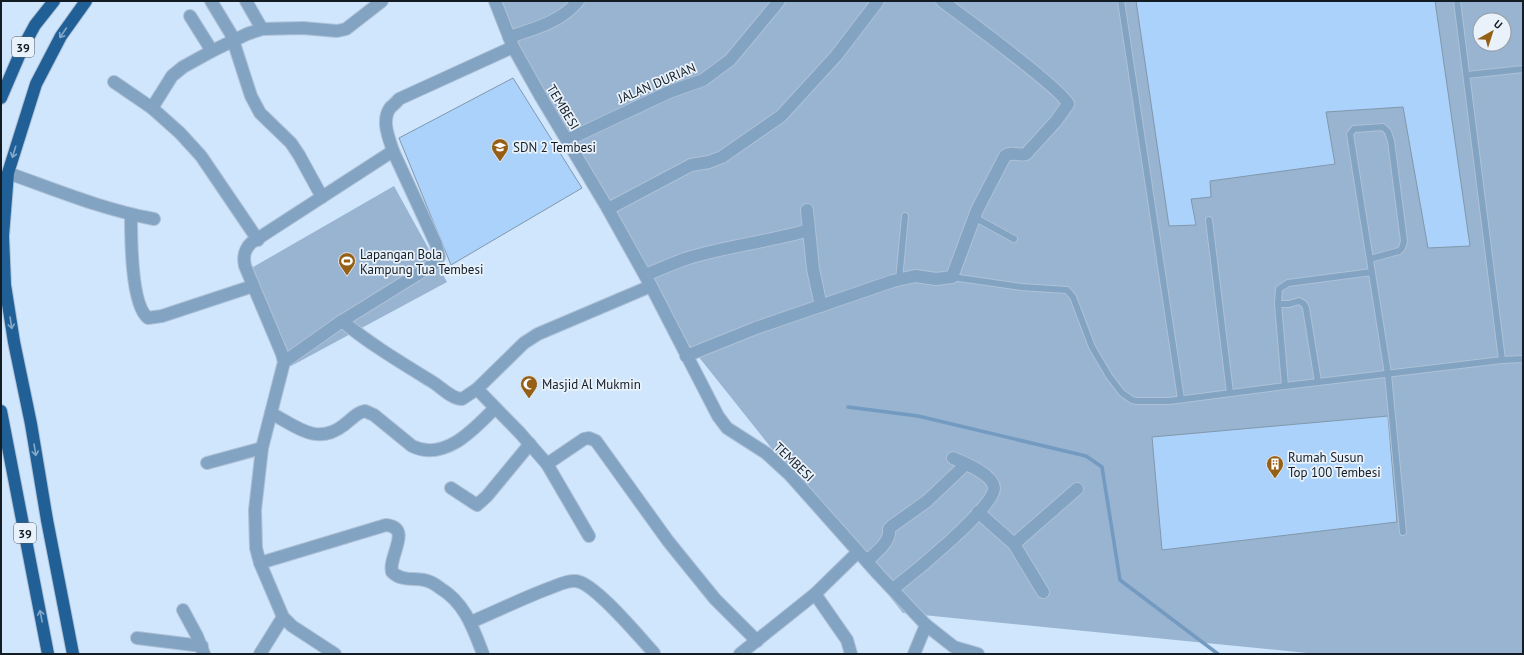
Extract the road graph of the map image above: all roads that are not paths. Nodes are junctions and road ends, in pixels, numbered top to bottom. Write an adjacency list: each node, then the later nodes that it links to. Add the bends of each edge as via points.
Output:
1 (54, 1): 21 (highway, 39, via 35,25)
2 (86, 1): 25 (highway, 39, one-way to 25, via 61,36 36,84)
3 (211, 1): 15 (street)
4 (246, 1): 14 (street)
5 (382, 1): 14 (street, via 346,29)
6 (495, 1): 16 (street, TEMBESI)
7 (578, 1): 16 (street, via 560,17)
8 (779, 1): 23 (street, JALAN DURIAN, via 730,60 703,80 669,92)
9 (878, 1): 27 (street, via 836,56 781,116 722,157 691,165)
10 (942, 1): 31 (street, via 1029,68 1068,103 1066,109 1026,154 1012,153 1005,156)
11 (1121, 1): 56 (lane)
12 (1457, 1): 19 (lane)
13 (190, 16): 17 (street)
14 (262, 29): 15 (street)
15 (234, 42): 17 (street); 26 (street, via 251,96 260,113 291,143)
16 (511, 42): 23 (street, TEMBESI); 24 (street, via 399,99 390,109 387,118 386,130)
17 (212, 51): 22 (street, via 172,76)
18 (1523, 69): 19 (lane)
19 (1467, 75): 49 (lane)
20 (114, 82): 22 (street)
21 (1, 98)
22 (152, 108): 36 (street, via 201,156)
23 (567, 140): 27 (street, TEMBESI)
24 (393, 151): 26 (street); 46 (street, via 436,244 439,257 434,264)
25 (8, 173): 29 (street); 85 (highway, 39, one-way to 85, via 3,236 5,285)
26 (322, 197): 36 (street)
27 (608, 210): 39 (street, TEMBESI)
28 (807, 210): 34 (street)
29 (131, 215): 32 (street); 42 (street, via 132,268 143,312 148,318 162,316)
30 (905, 216): 41 (lane)
31 (974, 218): 35 (lane); 40 (street)
32 (154, 219)
33 (1209, 220): 55 (lane)
34 (809, 230): 39 (street, via 686,259); 45 (street, via 813,269)
35 (1014, 239)
36 (258, 240): 42 (street, via 248,247 244,254 245,266)
37 (1370, 259): 37 (lane, via 1350,134 1354,129 1383,127 1391,141 1404,241 1399,251); 38 (lane)
38 (1372, 272): 44 (lane, via 1288,283 1279,289); 51 (lane)
39 (645, 275): 43 (street, TEMBESI)
40 (952, 277): 41 (street, via 936,279 915,276); 56 (lane, via 1021,287 1066,290 1073,297 1092,347 1108,376 1122,393 1137,401)
41 (899, 280): 45 (street)
42 (253, 286): 50 (street)
43 (651, 286): 47 (street, TEMBESI); 54 (street, via 538,334 524,343)
44 (1278, 304): 52 (lane, via 1299,301 1304,304); 53 (lane)
45 (821, 306): 47 (street)
46 (342, 321): 50 (street); 54 (street, via 363,338 454,398 462,399)
47 (686, 356): 72 (street, TEMBESI, via 727,428 777,462)
48 (1523, 359): 49 (lane)
49 (1502, 360): 51 (lane)
50 (284, 362): 59 (street)
51 (1388, 374): 52 (lane); 69 (lane)
52 (1318, 382): 53 (lane)
53 (1284, 386): 55 (lane)
54 (477, 389): 57 (street)
55 (1230, 393): 56 (lane)
56 (1181, 399)
57 (495, 408): 59 (street, via 461,439 430,451 412,446 374,415 365,411 330,434 321,435 310,433); 60 (street)
58 (1, 411): 84 (highway, 39, one-way to 58)
59 (271, 413): 61 (street)
60 (530, 444): 64 (street); 66 (street, via 477,505)
61 (262, 448): 63 (street); 73 (street, via 255,510 256,548)
62 (953, 458): 65 (street)
63 (207, 463)
64 (547, 464): 70 (street); 82 (street, via 584,439 596,440 668,541 715,600)
65 (966, 464): 68 (street, via 976,468 994,486 992,495); 72 (street, via 927,501 892,526 887,541)
66 (451, 488)
67 (1077, 488): 71 (street)
68 (978, 512): 71 (street); 74 (street)
69 (1403, 532)
70 (589, 536)
71 (1014, 544): 75 (street)
72 (862, 556): 74 (street, TEMBESI); 76 (street)
73 (260, 563): 78 (street); 79 (street, via 386,525 391,526 397,529 399,535 391,566 392,572 399,577 424,580 442,589 453,597)
74 (894, 589): 80 (street, TEMBESI)
75 (1043, 592)
76 (815, 594): 82 (street); 91 (street, via 844,634)
77 (183, 610): 83 (street)
78 (283, 617): 86 (street); 87 (street, via 292,626)
79 (471, 622): 88 (street); 89 (street, via 563,583 577,581 591,588 622,618)
80 (926, 625): 92 (street); 93 (street, TEMBESI, via 954,647)
81 (137, 638): 83 (street)
82 (757, 641): 90 (street)
83 (203, 650)
84 (48, 654)
85 (73, 654)
86 (260, 654)
87 (335, 654)
88 (482, 654)
89 (651, 654)
90 (740, 654)
91 (851, 654)
92 (914, 654)
93 (978, 654)

